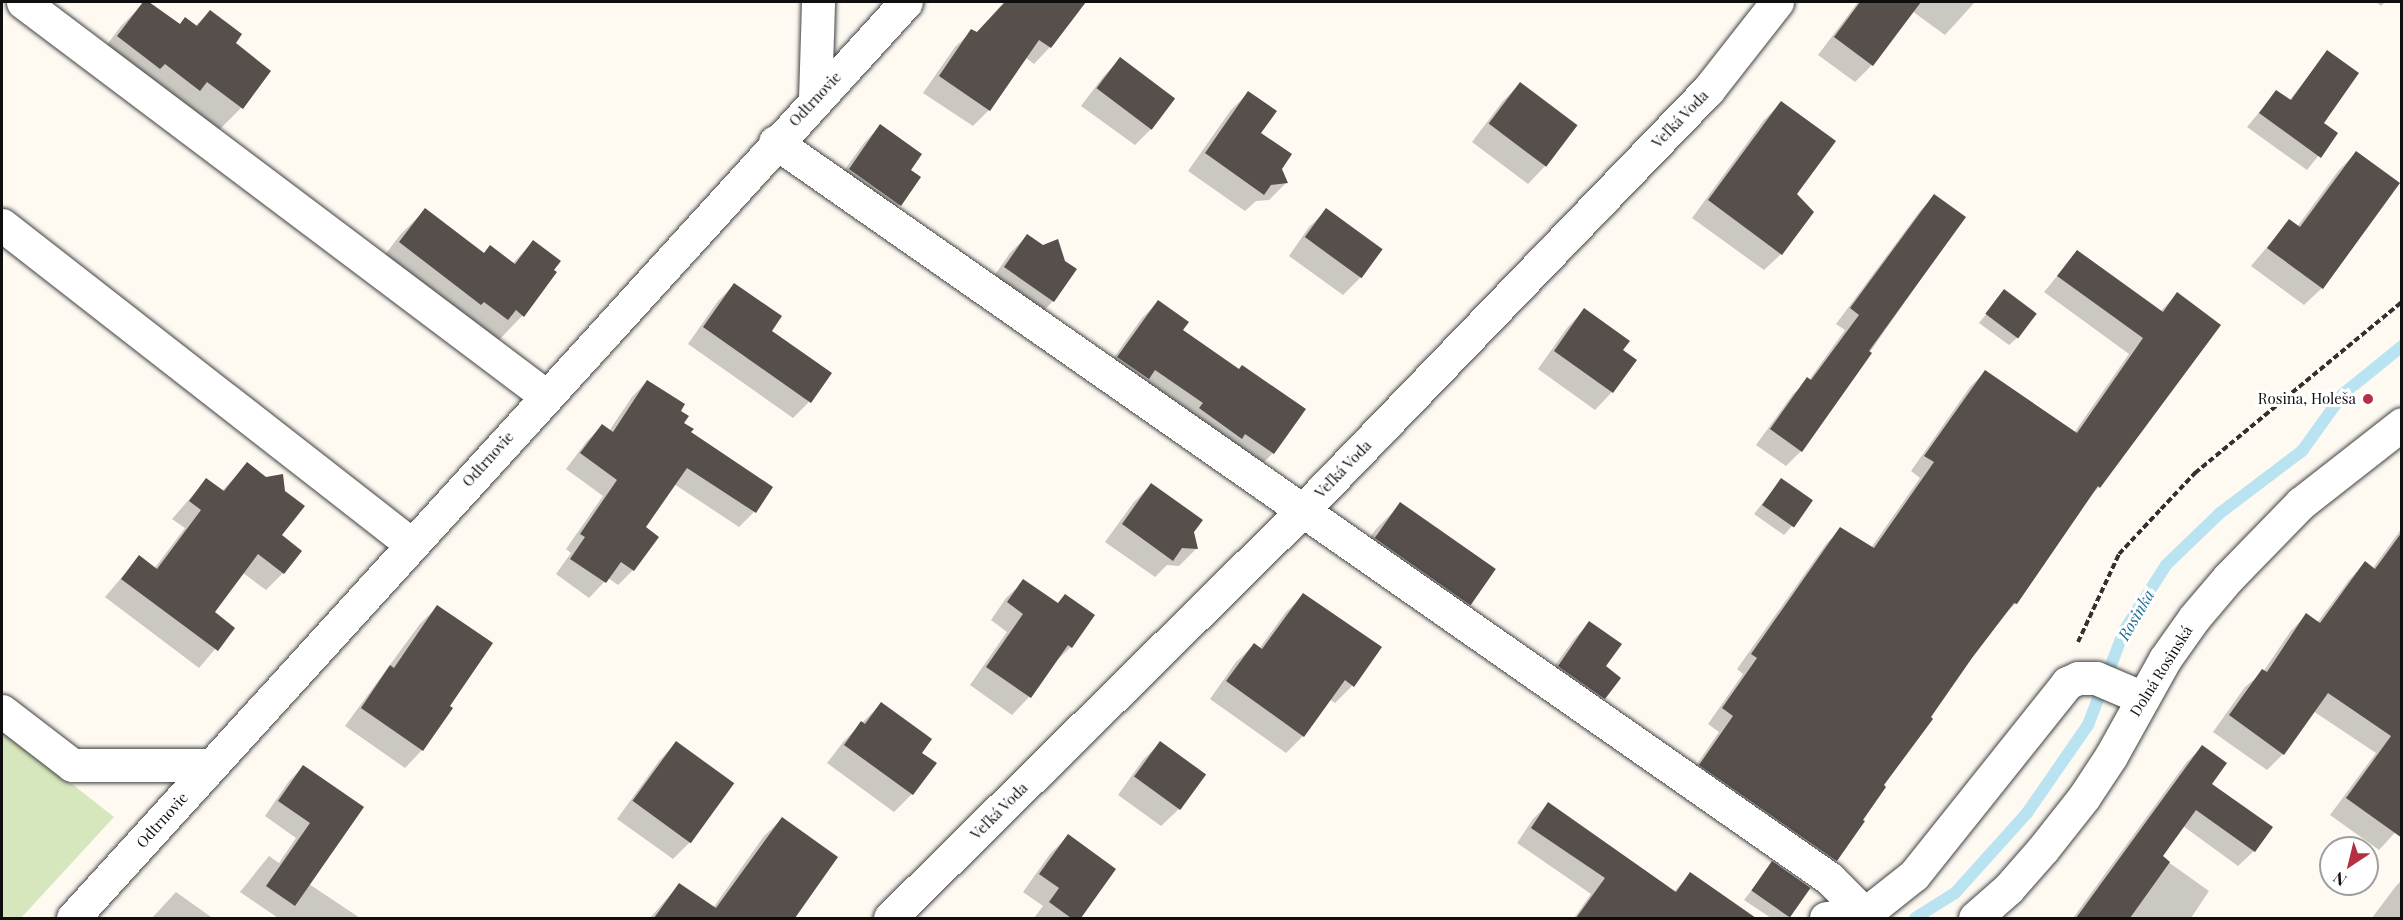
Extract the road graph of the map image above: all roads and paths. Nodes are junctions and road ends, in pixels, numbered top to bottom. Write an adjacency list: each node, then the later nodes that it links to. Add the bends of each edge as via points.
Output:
1 (23, 2): 9 (street)
2 (818, 2): 5 (street)
3 (906, 2): 5 (street, Odtrnovie)
4 (1777, 2): 11 (street, Veľká Voda, via 1708,90)
5 (815, 99): 6 (street, Odtrnovie)
6 (775, 142): 9 (street, Odtrnovie); 11 (street)
7 (2, 225): 12 (street)
8 (2402, 302): 13 (path, via 2195,473 2119,554 2074,653)
9 (546, 396): 12 (street, Odtrnovie)
10 (2402, 424): 14 (street, Dolná Rosinská, via 2301,503 2228,578 2188,626)
11 (1302, 511): 17 (street, via 1829,878); 19 (street, Veľká Voda)
12 (411, 544): 16 (street, Odtrnovie)
13 (2096, 680): 14 (street); 17 (street, via 2059,692 1914,875)
14 (2143, 698): 21 (street, Dolná Rosinská, via 2084,798 2029,865)
15 (2, 711): 16 (street, via 72,765)
16 (212, 765): 18 (street, Odtrnovie)
17 (1868, 916): 20 (street)
18 (73, 918)
19 (890, 918)
20 (1826, 918)
21 (1975, 918)

